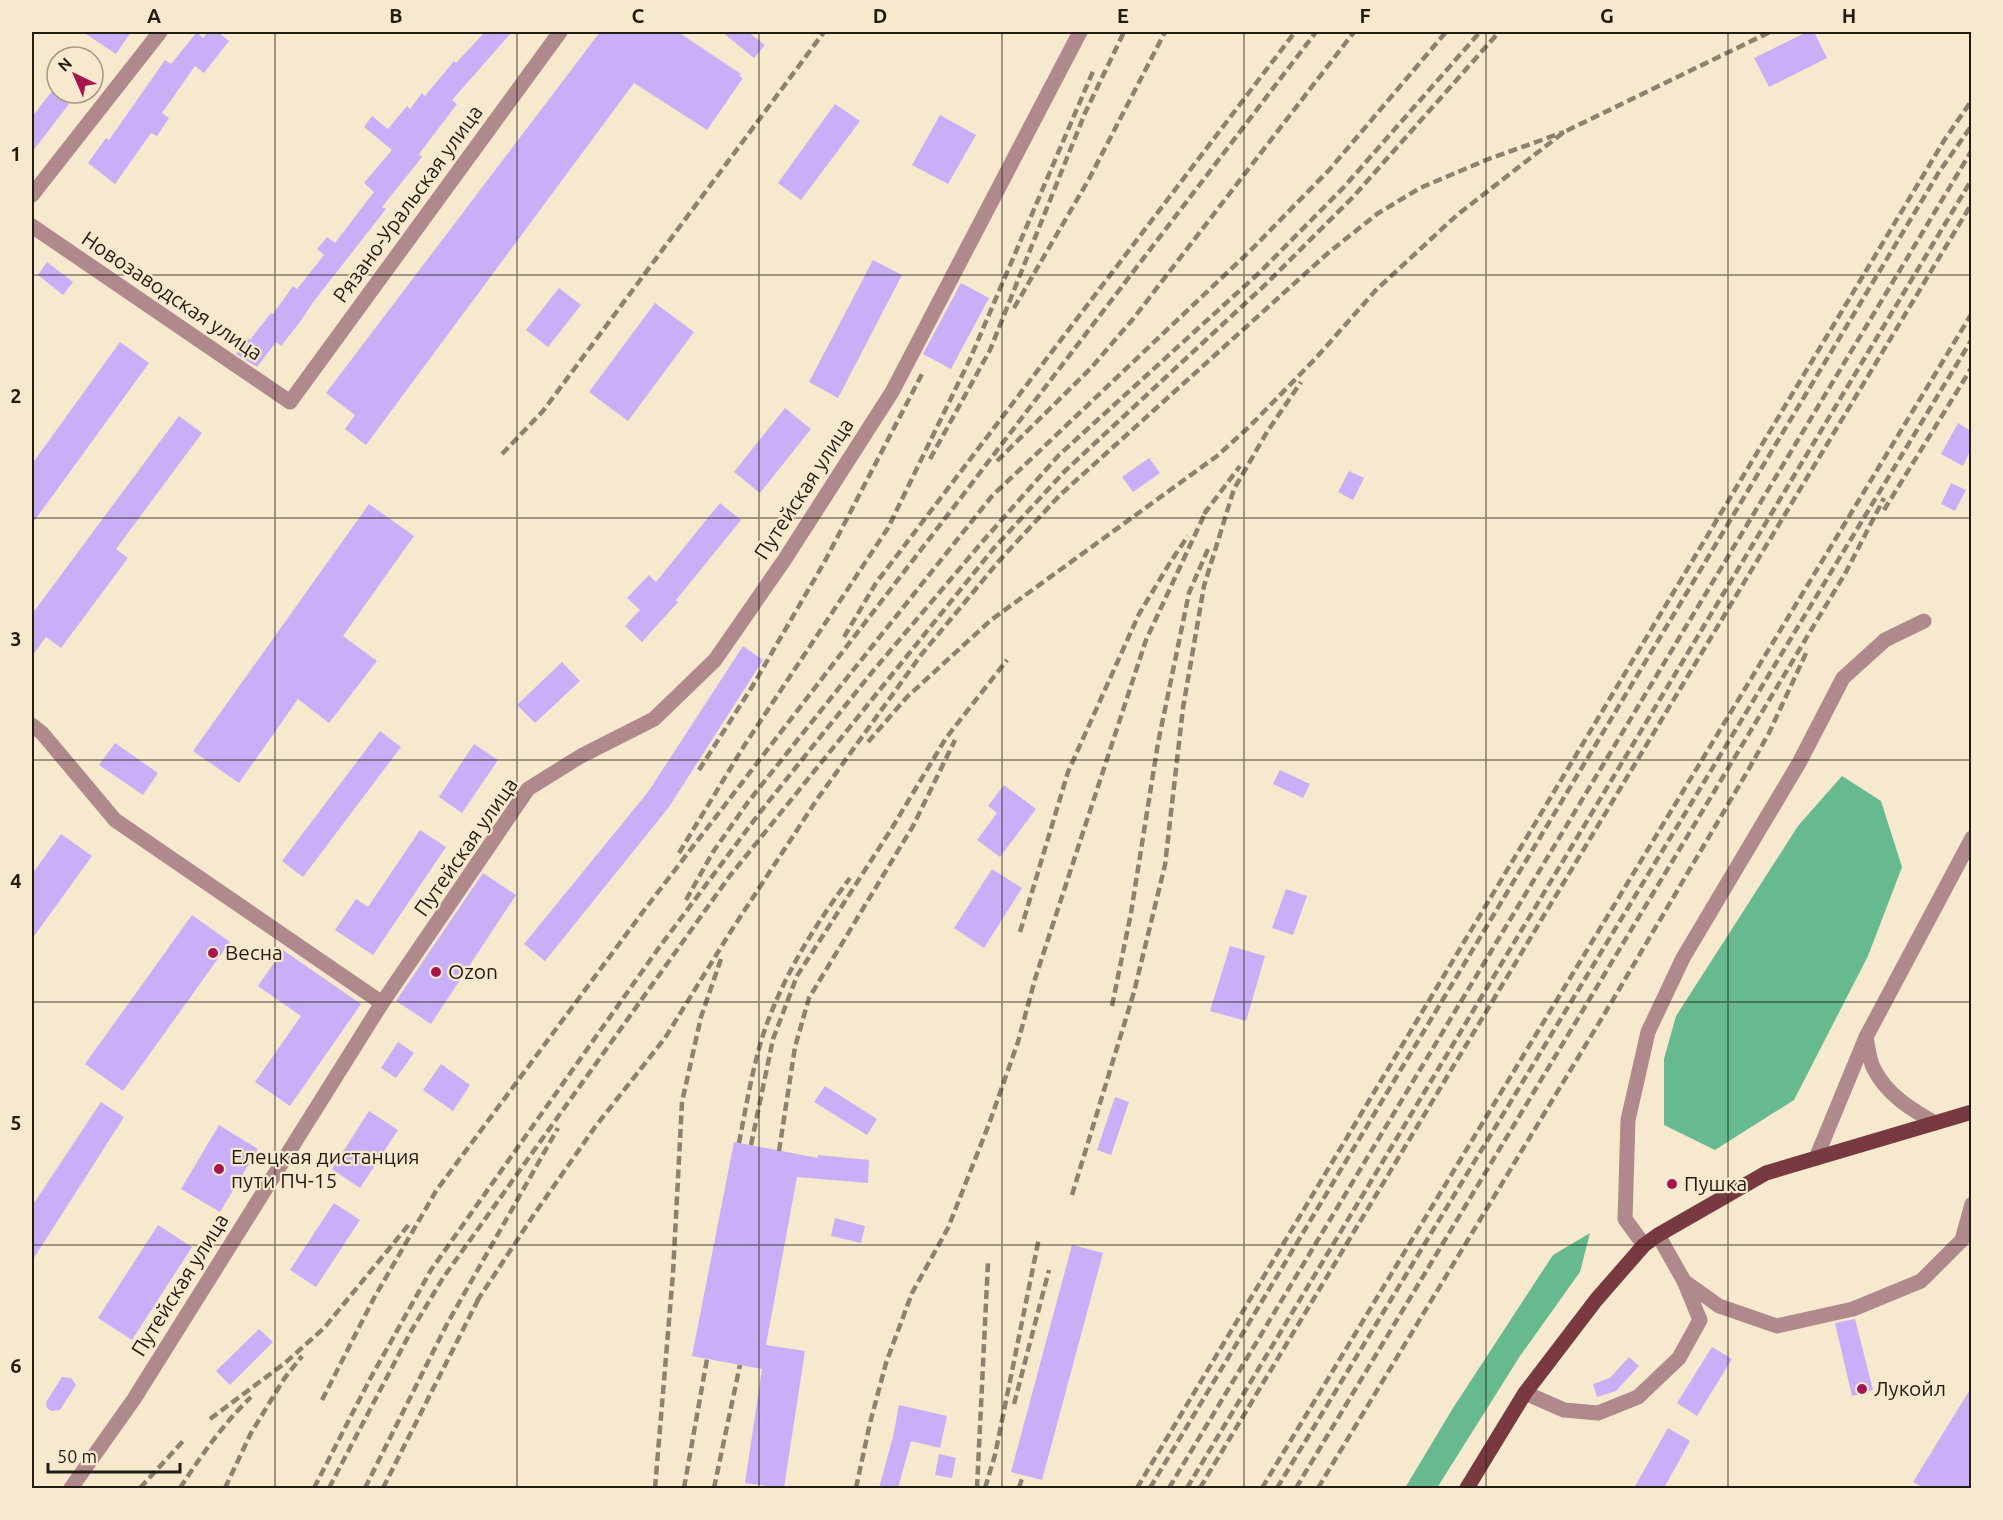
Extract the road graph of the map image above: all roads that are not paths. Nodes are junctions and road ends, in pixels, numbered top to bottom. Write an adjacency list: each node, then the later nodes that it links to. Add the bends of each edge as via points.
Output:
1 (160, 32): 4 (street)
2 (560, 32): 6 (street, Рязано-Уральская улица)
3 (1080, 32): 10 (street, Путейская улица, via 892,392 715,660 654,720 581,756 528,789)
4 (32, 195)
5 (32, 226): 6 (street, Новозаводская улица)
6 (290, 402)
7 (1924, 621): 17 (street, via 1885,640 1843,678 1799,764 1683,958 1648,1032 1628,1120 1625,1219)
8 (32, 725): 10 (street, via 115,820)
9 (1971, 838): 11 (street)
10 (382, 1003): 20 (street, Путейская улица, via 134,1399)
11 (1866, 1036): 13 (street, via 1873,1068 1884,1086 1903,1104); 14 (street)
12 (1971, 1112): 13 (main road)
13 (1935, 1123): 14 (main road)
14 (1816, 1158): 16 (main road, via 1766,1173)
15 (1971, 1204): 18 (street, via 1962,1240 1922,1281 1854,1309 1777,1326 1719,1306)
16 (1658, 1235): 17 (main road); 18 (street)
17 (1644, 1245): 19 (main road)
18 (1684, 1281): 19 (street, via 1700,1320 1679,1358 1638,1397 1598,1413 1564,1410)
19 (1525, 1393): 21 (main road)
20 (71, 1488)
21 (1467, 1488)

